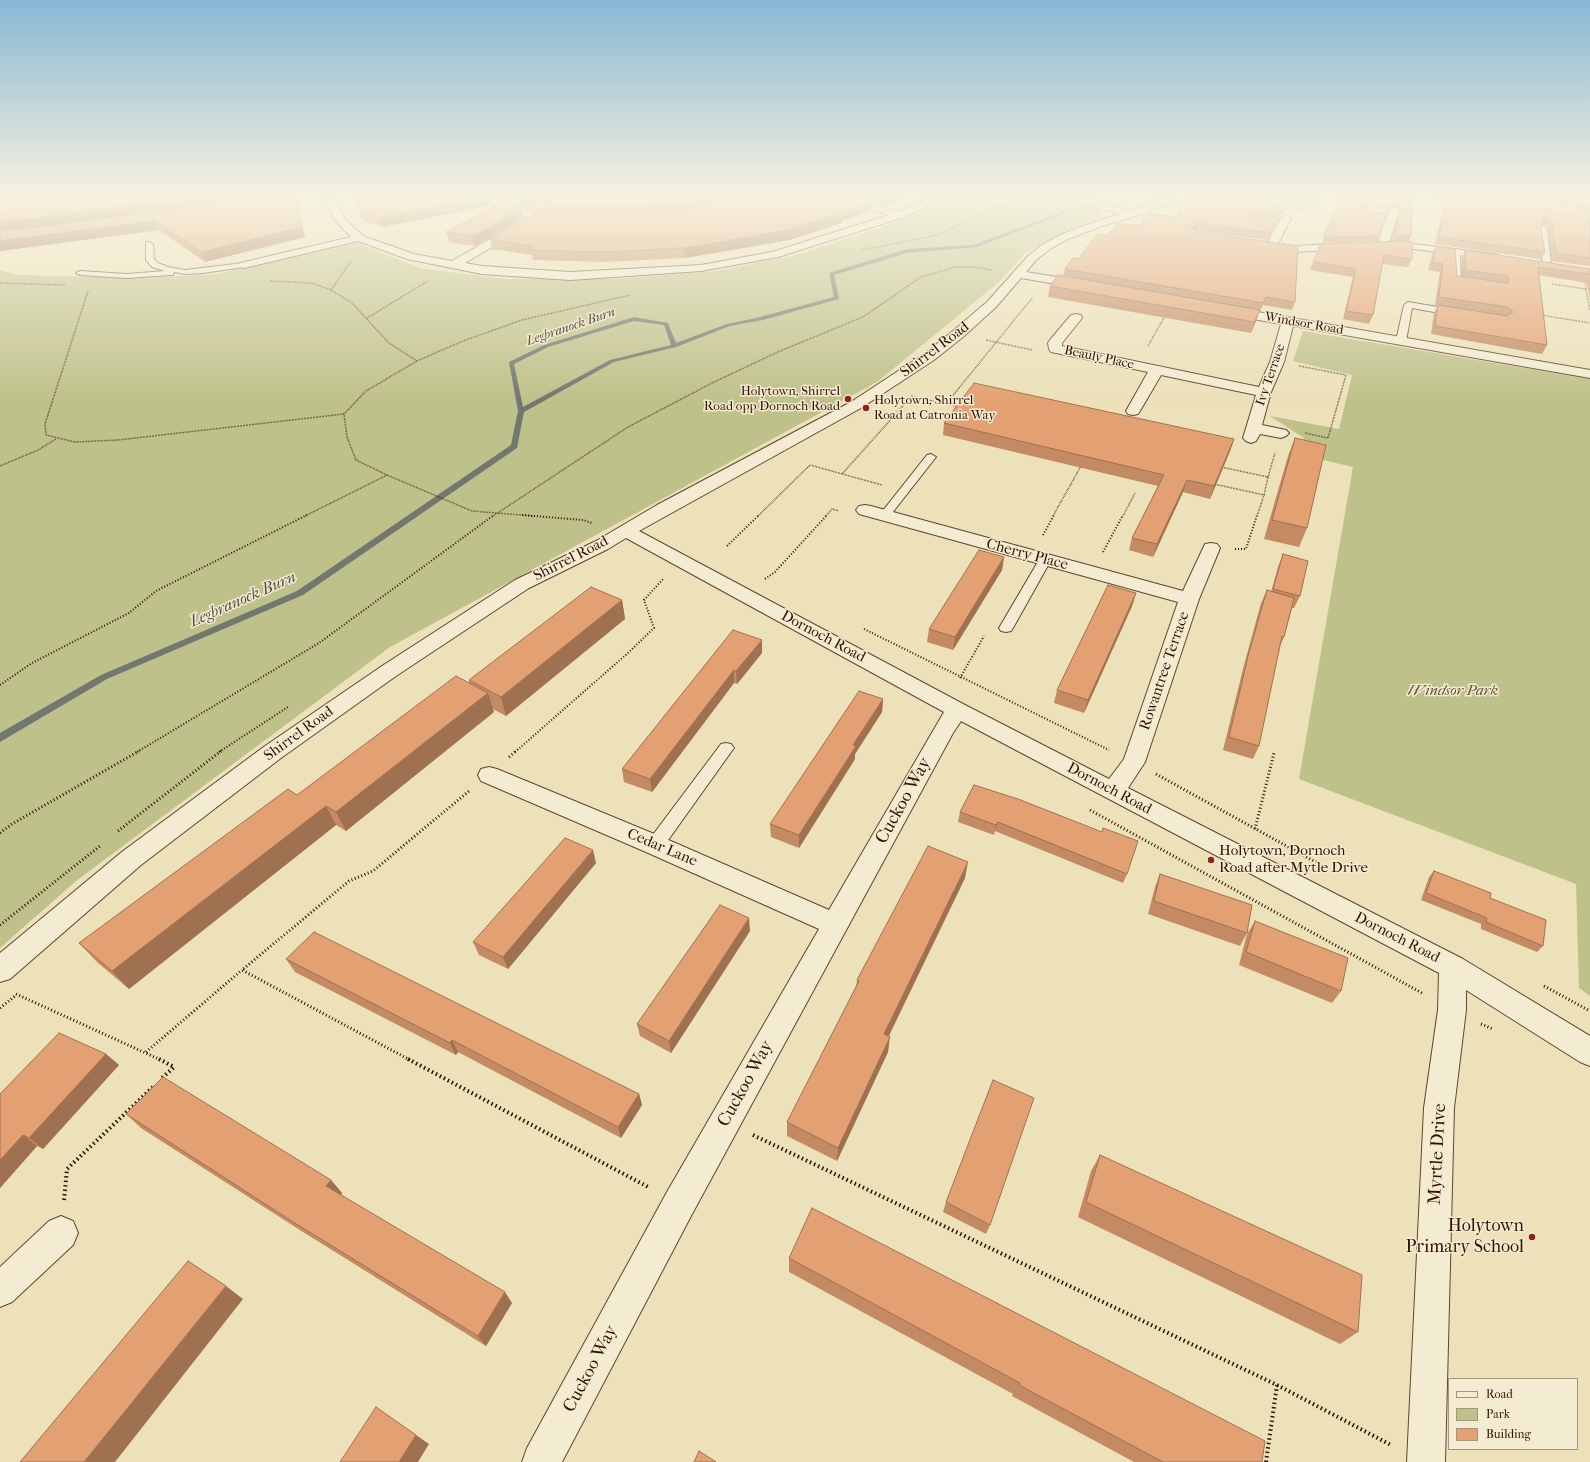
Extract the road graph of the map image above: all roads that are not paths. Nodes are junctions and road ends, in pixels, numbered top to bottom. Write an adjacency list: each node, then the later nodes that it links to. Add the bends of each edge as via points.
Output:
1 (156, 265): 10 (lane)
2 (242, 265): 10 (lane)
3 (455, 265): 4 (street, via 482,270 570,276)
4 (717, 265)
5 (1026, 265): 12 (street, Shirrel Road)
6 (1456, 265): 13 (lane, via 1457,281)
7 (1543, 265): 8 (street)
8 (1547, 266): 9 (street)
9 (1584, 271)
10 (186, 272): 11 (lane, via 127,276)
11 (80, 273)
12 (1018, 274): 14 (street); 28 (street, Shirrel Road, via 992,304 923,361 856,405)
13 (1479, 284)
14 (1097, 288)
15 (1219, 309): 18 (street, Windsor Road)
16 (1466, 314): 19 (lane, via 1408,305)
17 (1076, 318): 20 (street, Beauly Place, via 1055,343 1056,349)
18 (1288, 322): 19 (street, Windsor Road); 22 (street, Ivy Terrace, via 1277,362)
19 (1401, 341): 21 (street, Windsor Road)
20 (1156, 371): 22 (street, Beauly Place); 23 (street, Beauly Place)
21 (1590, 374)
22 (1264, 392): 24 (street, Ivy Terrace, via 1252,433)
23 (1133, 410)
24 (1281, 434)
25 (931, 457): 27 (lane)
26 (865, 510): 27 (street, Cherry Place)
27 (885, 516): 30 (street, Cherry Place)
28 (626, 531): 33 (street, Dornoch Road); 40 (street, Shirrel Road, via 522,584 389,671 273,752 132,858)
29 (1211, 548): 31 (street, Rowantree Terrace)
30 (1045, 560): 31 (street, Cherry Place); 32 (lane)
31 (1189, 599): 36 (street, Rowantree Terrace, via 1134,762)
32 (1006, 628)
33 (957, 710): 36 (street, Dornoch Road); 38 (street, Cuckoo Way)
34 (726, 748): 37 (lane)
35 (489, 775): 37 (street, Cedar Lane)
36 (1113, 791): 39 (street, Dornoch Road)
37 (655, 845): 38 (street, Cedar Lane)
38 (834, 924): 44 (street, Cuckoo Way, via 679,1204)
39 (1453, 967): 41 (street, Dornoch Road); 45 (street, Myrtle Drive, via 1452,1010 1439,1108)
40 (0, 970)
41 (1590, 1052)
42 (61, 1232): 43 (street)
43 (0, 1290)
44 (541, 1462)
45 (1426, 1462)

